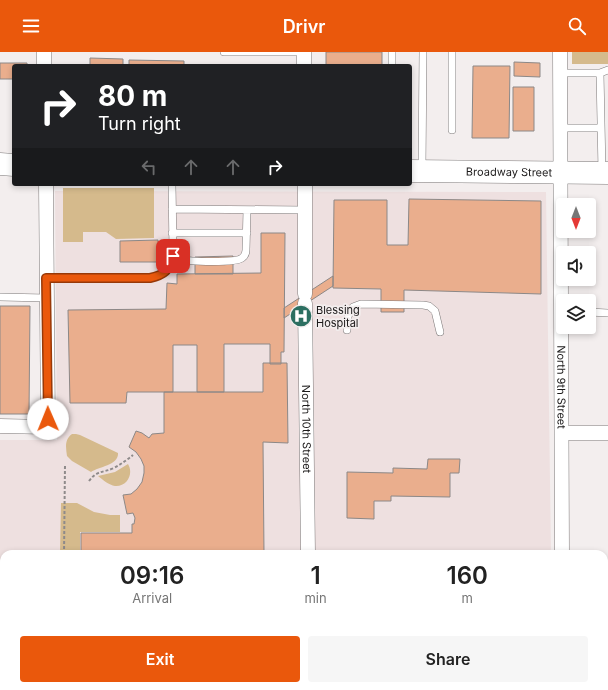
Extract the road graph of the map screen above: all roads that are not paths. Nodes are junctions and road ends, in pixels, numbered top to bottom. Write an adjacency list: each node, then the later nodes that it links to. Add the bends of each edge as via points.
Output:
1 (44, 52): 8 (street)
2 (224, 52): 3 (lane)
3 (304, 52): 9 (street)
4 (392, 52): 10 (lane)
5 (423, 52): 21 (lane)
6 (452, 52): 17 (lane)
7 (560, 52): 12 (street, North 9th Street)
8 (44, 64)
9 (304, 64)
10 (392, 64)
11 (608, 70): 13 (lane)
12 (560, 73): 13 (lane); 15 (street, North 9th Street)
13 (600, 73): 14 (lane)
14 (604, 108): 16 (lane)
15 (560, 128): 16 (lane); 22 (street, North 9th Street)
16 (601, 128): 18 (lane)
17 (452, 130)
18 (605, 143): 23 (lane)
19 (0, 164): 20 (main road)
20 (12, 165)
21 (416, 171): 22 (main road, Broadway Street)
22 (560, 173): 23 (main road, Broadway Street); 34 (street, North 9th Street)
23 (605, 173)
24 (46, 186): 33 (street)
25 (172, 186): 27 (lane)
26 (305, 186): 29 (street, North 10th Street)
27 (172, 209): 28 (lane); 30 (lane)
28 (247, 210): 29 (lane); 31 (lane)
29 (305, 210): 45 (street, North 10th Street)
30 (172, 233): 31 (lane); 32 (lane)
31 (247, 233): 32 (lane, via 245,255 237,261 189,261 179,258)
32 (174, 253): 33 (lane, via 164,273 150,278)
33 (46, 278): 36 (street)
34 (562, 294)
35 (0, 298): 36 (lane)
36 (46, 298): 42 (street, via 48,427)
37 (596, 312): 38 (lane)
38 (608, 313)
39 (347, 330): 40 (lane, via 348,316 353,307 360,304 423,305 435,311)
40 (440, 332)
41 (562, 334): 43 (street, North 9th Street)
42 (0, 426)
43 (562, 433): 44 (street); 46 (street, North 9th Street)
44 (608, 433)
45 (308, 550)
46 (562, 550)

